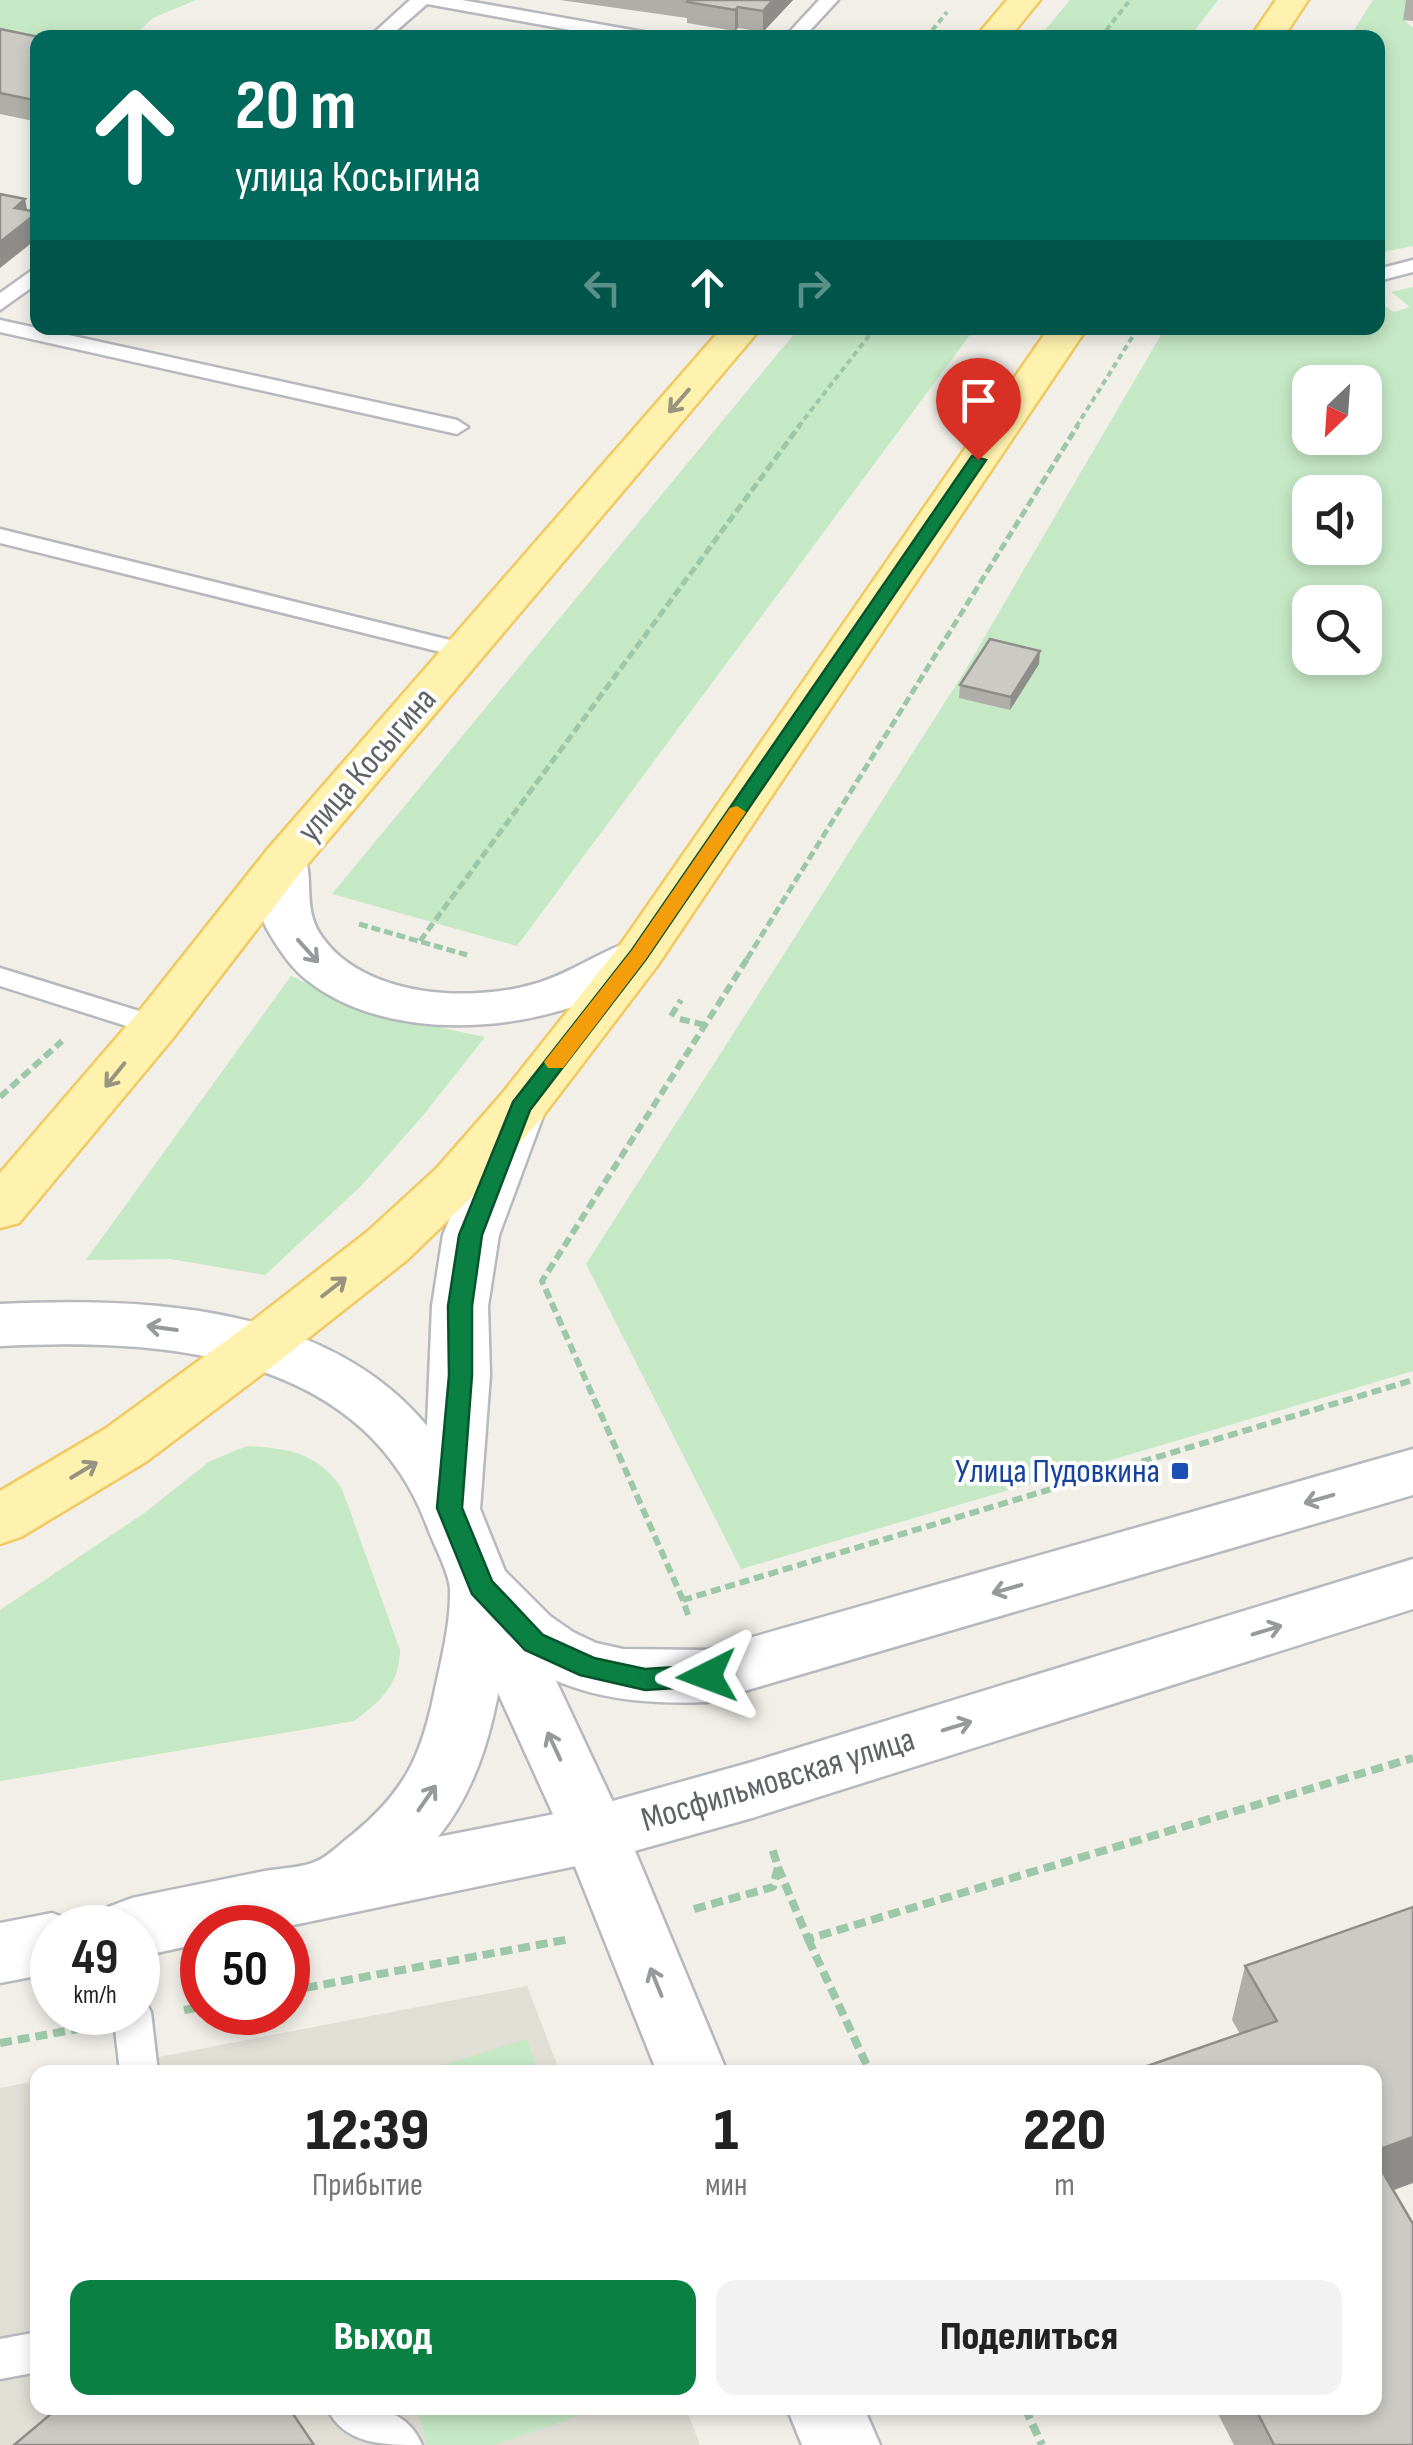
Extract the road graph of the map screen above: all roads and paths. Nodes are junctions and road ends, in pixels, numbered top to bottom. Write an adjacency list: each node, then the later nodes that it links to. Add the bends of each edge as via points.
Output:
1 (421, 0): 8 (lane)
2 (432, 0): 9 (lane)
3 (829, 0): 10 (lane)
4 (957, 0): 11 (path)
5 (1024, 0): 12 (main road)
6 (1130, 0): 13 (path)
7 (1292, 0): 14 (main road)
8 (386, 30)
9 (603, 30)
10 (801, 30)
11 (933, 30)
12 (998, 30)
13 (1106, 30)
14 (1271, 30)
15 (1413, 266): 16 (lane)
16 (1385, 273)
17 (30, 279): 18 (lane)
18 (0, 304)
19 (0, 326): 20 (lane)
20 (30, 333)
21 (41, 335): 26 (lane)
22 (736, 335): 28 (main road, улица Косыгина, one-way to 28)
23 (870, 335): 31 (path)
24 (1063, 335): 32 (main road)
25 (1134, 335): 36 (path)
26 (456, 427)
27 (0, 536): 28 (lane)
28 (465, 651): 29 (main road, улица Косыгина)
29 (284, 862): 32 (main road, one-way to 32, via 282,899 297,940 334,975 390,999 458,1009 528,1003 592,982); 37 (main road, улица Косыгина)
30 (343, 919): 31 (path)
31 (420, 942): 33 (path)
32 (639, 955): 38 (main road)
33 (478, 958)
34 (0, 977): 37 (lane)
35 (680, 1019): 36 (path)
36 (704, 1025): 47 (path, via 542,1281)
37 (156, 1026): 39 (main road, улица Косыгина, one-way to 39)
38 (520, 1108): 41 (main road, one-way to 38, via 387,1246); 43 (main road, via 471,1235 460,1306)
39 (0, 1209)
40 (0, 1326): 41 (main road, one-way to 40, via 132,1323)
41 (258, 1348): 43 (main road, via 347,1387 383,1416 422,1460); 44 (main road, one-way to 41, via 126,1445)
42 (1413, 1472): 46 (main road, one-way to 46, via 707,1676 645,1680 589,1668 534,1643)
43 (450, 1508): 46 (main road)
44 (0, 1520)
45 (1413, 1584): 49 (main road, Мосфильмовская улица, one-way to 45)
46 (481, 1586): 49 (main road, one-way to 46); 51 (main road, one-way to 46, via 386,1848 442,1775 476,1644)
47 (683, 1600)
48 (1413, 1758): 53 (path)
49 (595, 1834): 51 (main road, Мосфильмовская улица); 58 (main road, one-way to 49)
50 (778, 1867): 53 (path)
51 (332, 1888): 52 (main road, Мосфильмовская улица)
52 (160, 1922)
53 (808, 1938): 59 (path)
54 (30, 1947): 55 (main road)
55 (0, 1953)
56 (135, 2035): 57 (lane)
57 (138, 2065)
58 (689, 2065)
59 (867, 2065)
60 (30, 2353): 61 (lane)
61 (0, 2359)
62 (358, 2415): 65 (lane)
63 (829, 2415): 66 (main road)
64 (1028, 2415): 67 (path)
65 (401, 2445)
66 (841, 2445)
67 (1042, 2445)

